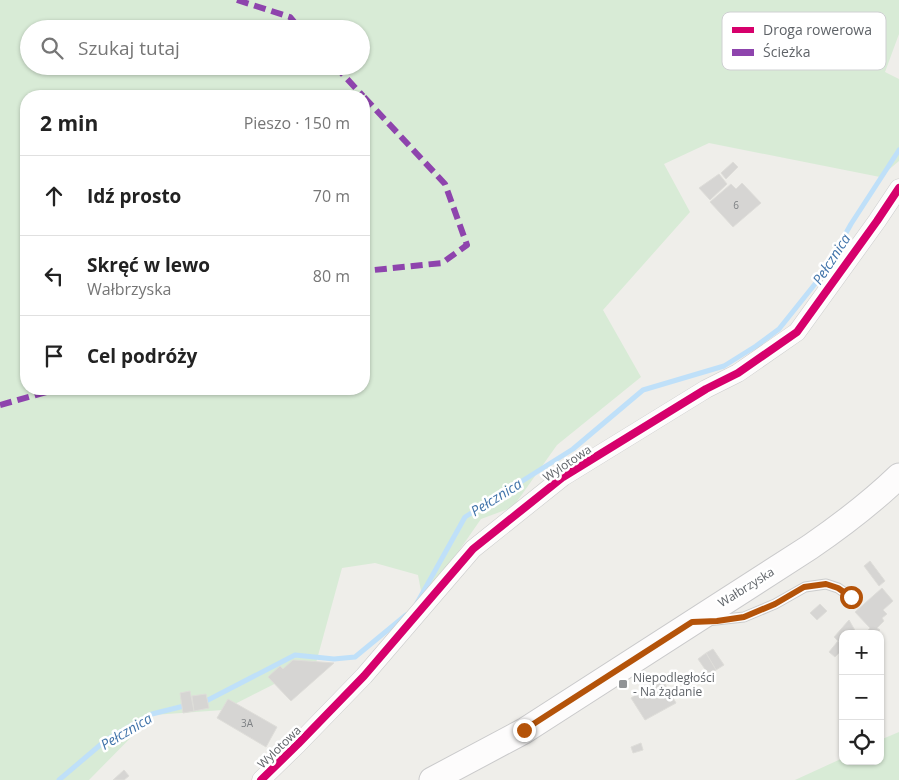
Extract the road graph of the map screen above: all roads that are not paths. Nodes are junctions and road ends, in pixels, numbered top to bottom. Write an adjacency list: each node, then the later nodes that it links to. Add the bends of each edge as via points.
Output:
1 (899, 188): 5 (street, Wylotowa, via 878,222 797,332 738,374 563,477 473,549 364,676)
2 (899, 476): 4 (main road, Wałbrzyska, via 842,525)
3 (851, 597): 4 (lane, via 826,584 804,587 744,617)
4 (692, 622): 6 (main road, Wałbrzyska, via 524,730)
5 (261, 780)
6 (432, 780)

